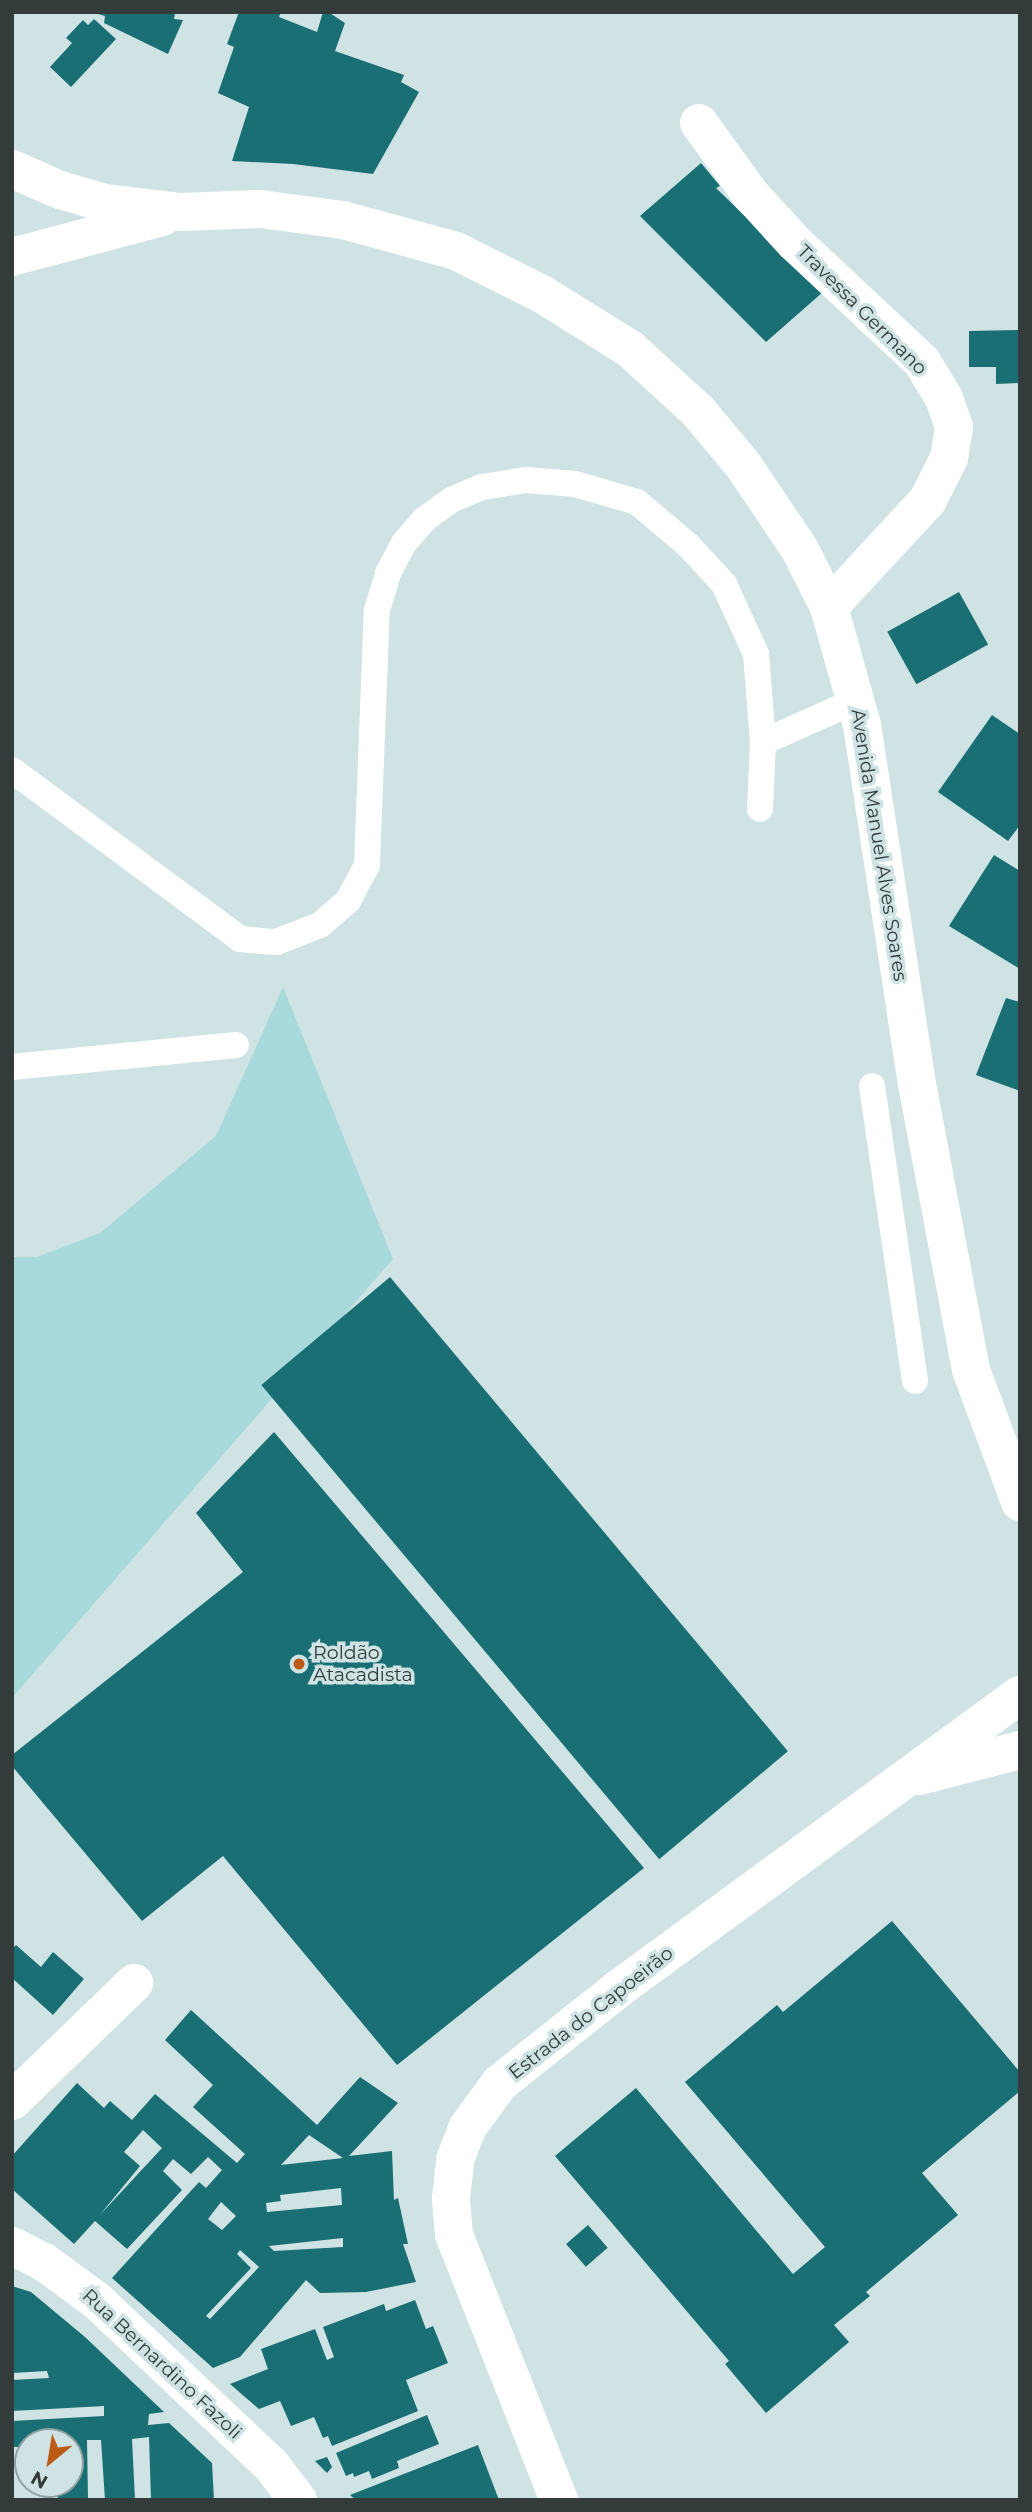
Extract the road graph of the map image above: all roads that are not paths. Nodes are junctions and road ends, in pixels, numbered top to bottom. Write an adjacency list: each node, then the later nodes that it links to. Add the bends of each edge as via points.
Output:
1 (699, 123): 5 (street, Travessa Germano, via 751,195 795,243 922,362 944,398 954,427 948,458 928,500)
2 (12, 169): 3 (street, Avenida Manuel Alves Soares, via 105,203)
3 (181, 212): 4 (street, Avenida Manuel Alves Soares); 5 (street, Avenida Manuel Alves Soares, via 260,209 343,220 456,251 542,294 630,349 698,411 799,548)
4 (12, 257)
5 (829, 607): 6 (street, Avenida Manuel Alves Soares)
6 (855, 701): 7 (lane); 14 (street, Avenida Manuel Alves Soares, via 919,1097 971,1370)
7 (764, 742): 8 (lane, via 756,654 724,584 689,546 637,502 575,484 526,480 482,487 451,500 425,519 388,573 377,610 367,865 348,901 320,925 276,942 240,939); 9 (lane)
8 (12, 770)
9 (760, 809)
10 (236, 1045): 11 (lane)
11 (12, 1067)
12 (872, 1086): 13 (lane)
13 (915, 1381)
14 (1020, 1502)
15 (1020, 1695): 17 (street, Estrada do Capoeirão)
16 (1020, 1750): 17 (street, Estrada do Capoeirão)
17 (911, 1778): 22 (street, Estrada do Capoeirão, via 607,1998 500,2083 467,2129 455,2160 454,2235)
18 (134, 1983): 19 (street)
19 (12, 2101)
20 (12, 2246): 21 (street, Rua Bernardino Fazoli, via 44,2262 96,2300 271,2465)
21 (298, 2500)
22 (559, 2500)

